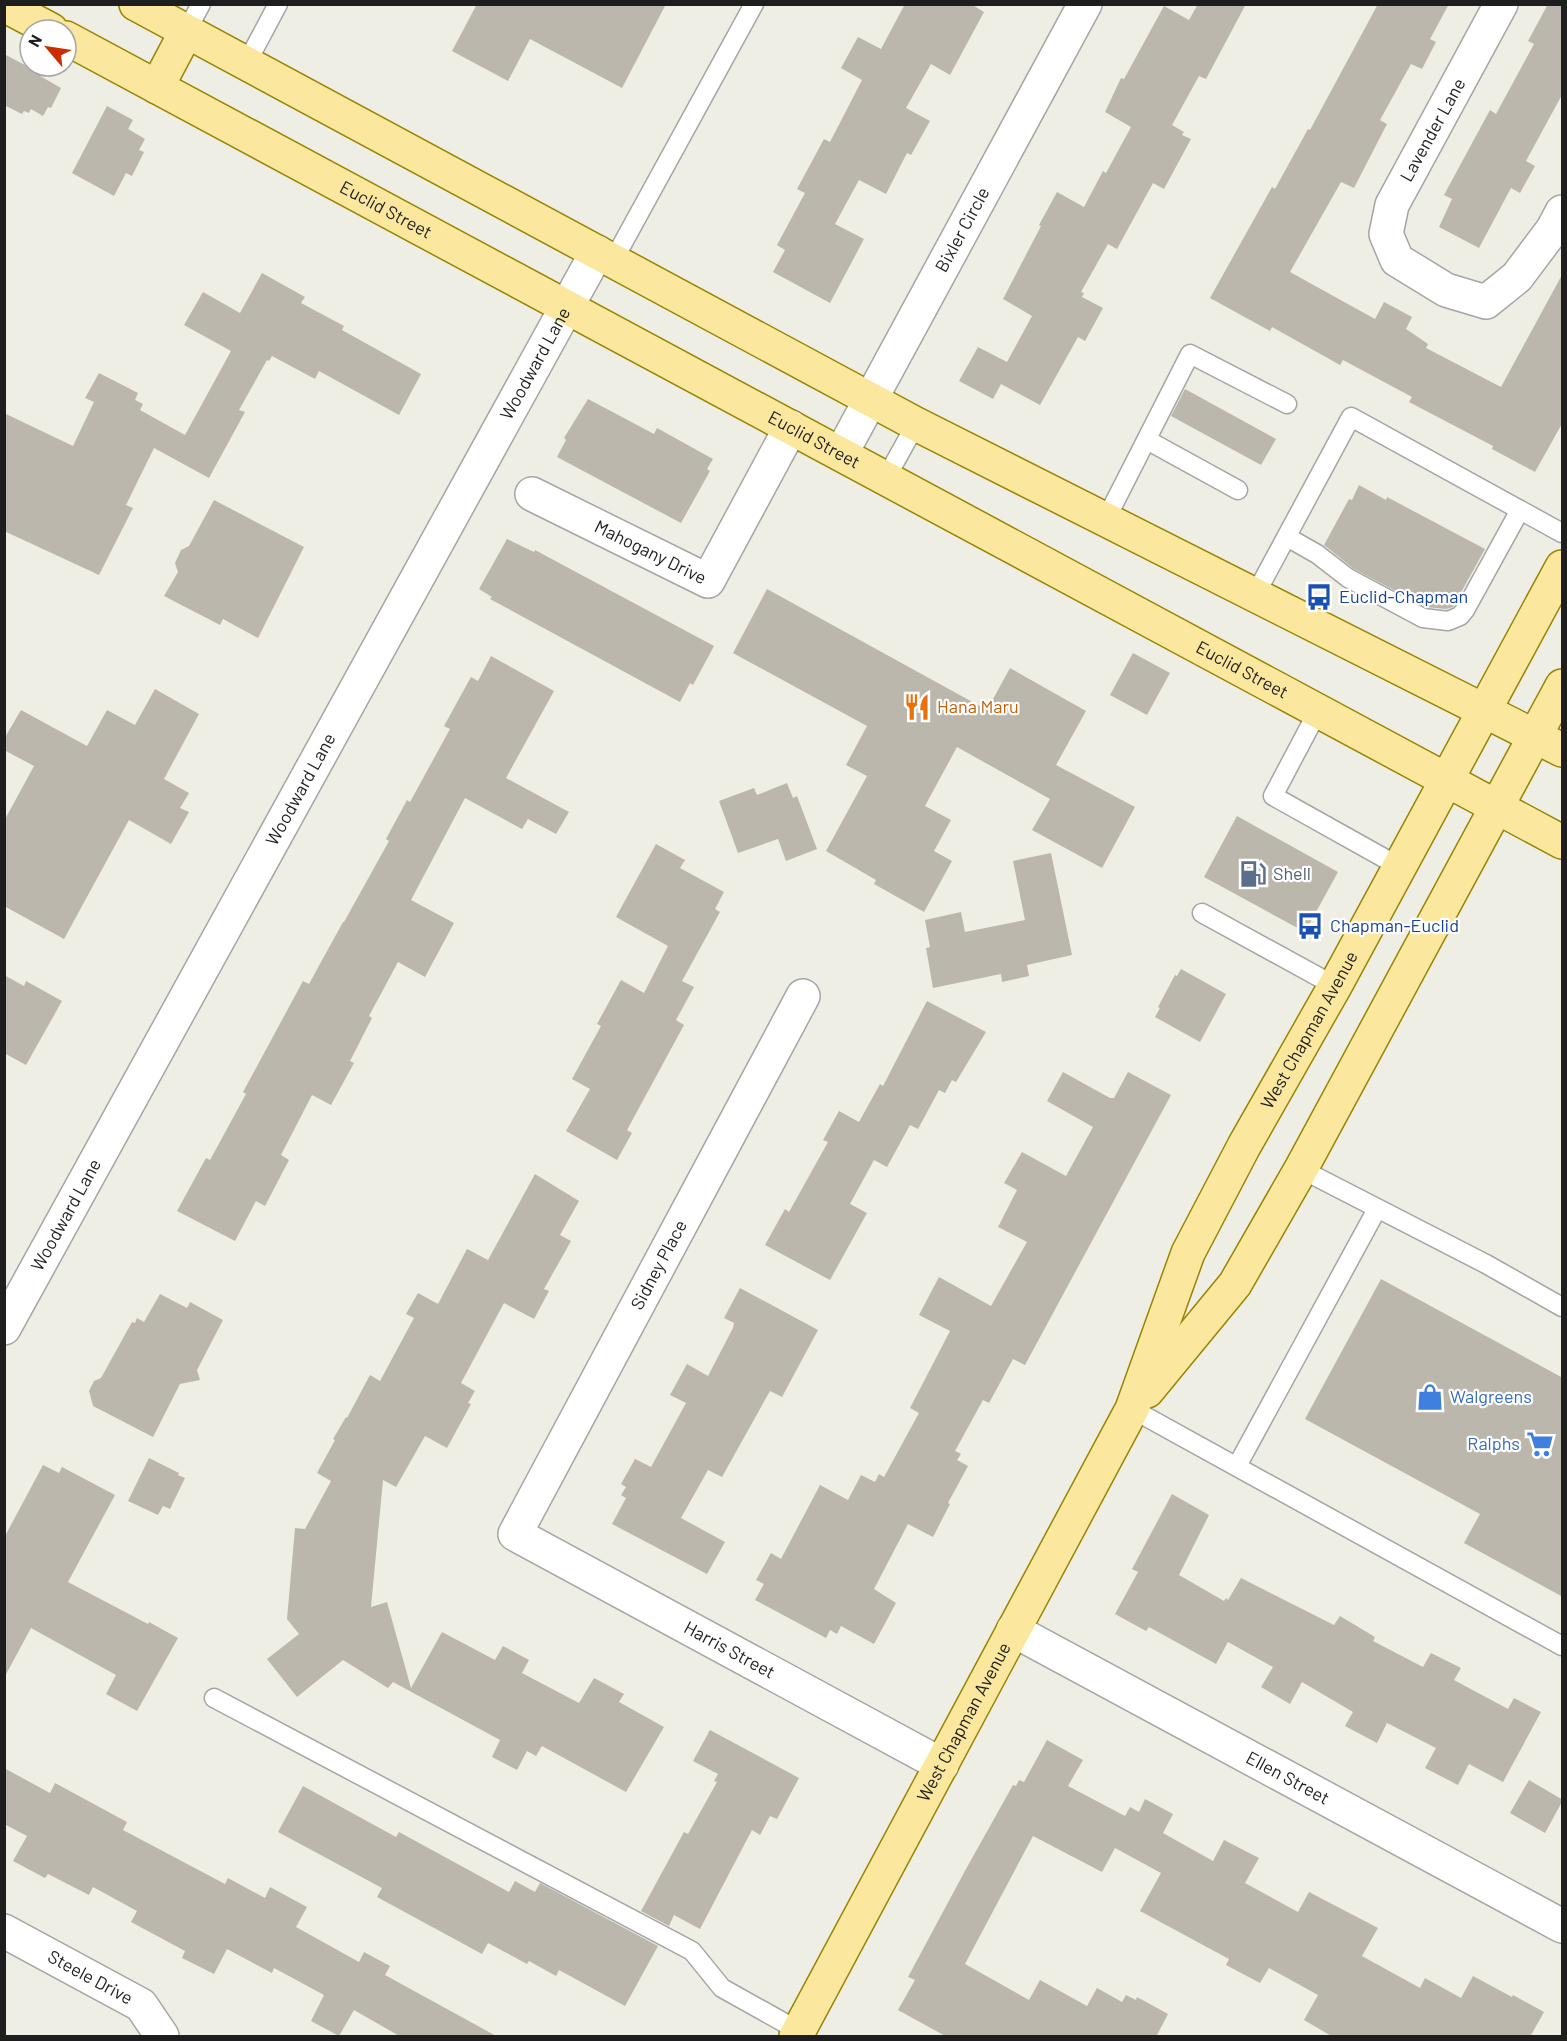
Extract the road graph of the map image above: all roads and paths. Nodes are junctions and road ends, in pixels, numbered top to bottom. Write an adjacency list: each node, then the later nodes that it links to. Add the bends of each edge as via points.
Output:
1 (136, 4): 8 (main road)
2 (278, 4): 10 (lane)
3 (754, 4): 13 (lane)
4 (1085, 4): 15 (street, Bixler Circle)
5 (1501, 4): 12 (street, Lavender Lane, via 1392,205 1386,234 1397,260 1446,290 1486,302 1517,277)
6 (4, 5): 7 (main road)
7 (28, 18)
8 (194, 18): 10 (main road); 11 (main road)
9 (78, 44): 11 (main road, Euclid Street)
10 (246, 64): 13 (main road)
11 (157, 87): 14 (main road, Euclid Street)
12 (1563, 212)
13 (605, 257): 14 (street, Woodward Lane); 15 (main road)
14 (568, 308): 18 (main road, Euclid Street); 44 (street, Woodward Lane)
15 (870, 399): 17 (main road); 20 (street, Bixler Circle)
16 (1287, 404): 19 (lane, via 1190,354)
17 (916, 424): 21 (lane); 25 (main road)
18 (791, 427): 20 (main road, Euclid Street); 23 (street, Mahogany Drive, via 708,581)
19 (1147, 440): 22 (lane); 25 (lane)
20 (841, 454): 21 (main road, Euclid Street)
21 (885, 478): 32 (main road, Euclid Street)
22 (1238, 490)
23 (532, 494)
24 (1520, 510): 26 (lane); 27 (lane, via 1465,610 1448,621 1423,618 1348,578); 27 (lane, via 1351,417)
25 (1106, 519): 29 (main road)
26 (1563, 533)
27 (1287, 537): 29 (lane)
28 (1563, 567): 31 (main road, West Chapman Avenue)
29 (1255, 595): 31 (main road)
30 (1563, 686): 33 (main road, West Chapman Avenue)
31 (1484, 710): 33 (main road); 34 (main road, West Chapman Avenue)
32 (1318, 711): 34 (main road, Euclid Street); 37 (lane, via 1273,796)
33 (1549, 743): 35 (main road, West Chapman Avenue)
34 (1447, 780): 35 (main road, Euclid Street); 37 (main road, West Chapman Avenue)
35 (1497, 807): 36 (main road, Euclid Street); 41 (main road, West Chapman Avenue)
36 (1563, 842)
37 (1400, 867): 39 (main road, West Chapman Avenue)
38 (1202, 913): 39 (lane)
39 (1335, 986): 45 (main road, West Chapman Avenue, via 1188,1253)
40 (803, 996): 47 (street, Sidney Place)
41 (1300, 1169): 42 (lane); 45 (main road, West Chapman Avenue, via 1235,1284)
42 (1377, 1209): 43 (lane); 46 (lane)
43 (1563, 1307)
44 (4, 1328)
45 (1132, 1409): 46 (lane); 48 (main road, West Chapman Avenue)
46 (1238, 1467): 49 (lane)
47 (515, 1534): 51 (street, Harris Street)
48 (1013, 1630): 51 (main road, West Chapman Avenue); 52 (street, Ellen Street)
49 (1563, 1646)
50 (214, 1698): 54 (lane, via 692,1951 722,1988)
51 (942, 1766): 54 (main road, West Chapman Avenue)
52 (1563, 1926)
53 (4, 1931): 55 (street, Steele Drive, via 141,2005)
54 (801, 2035)
55 (162, 2037)

